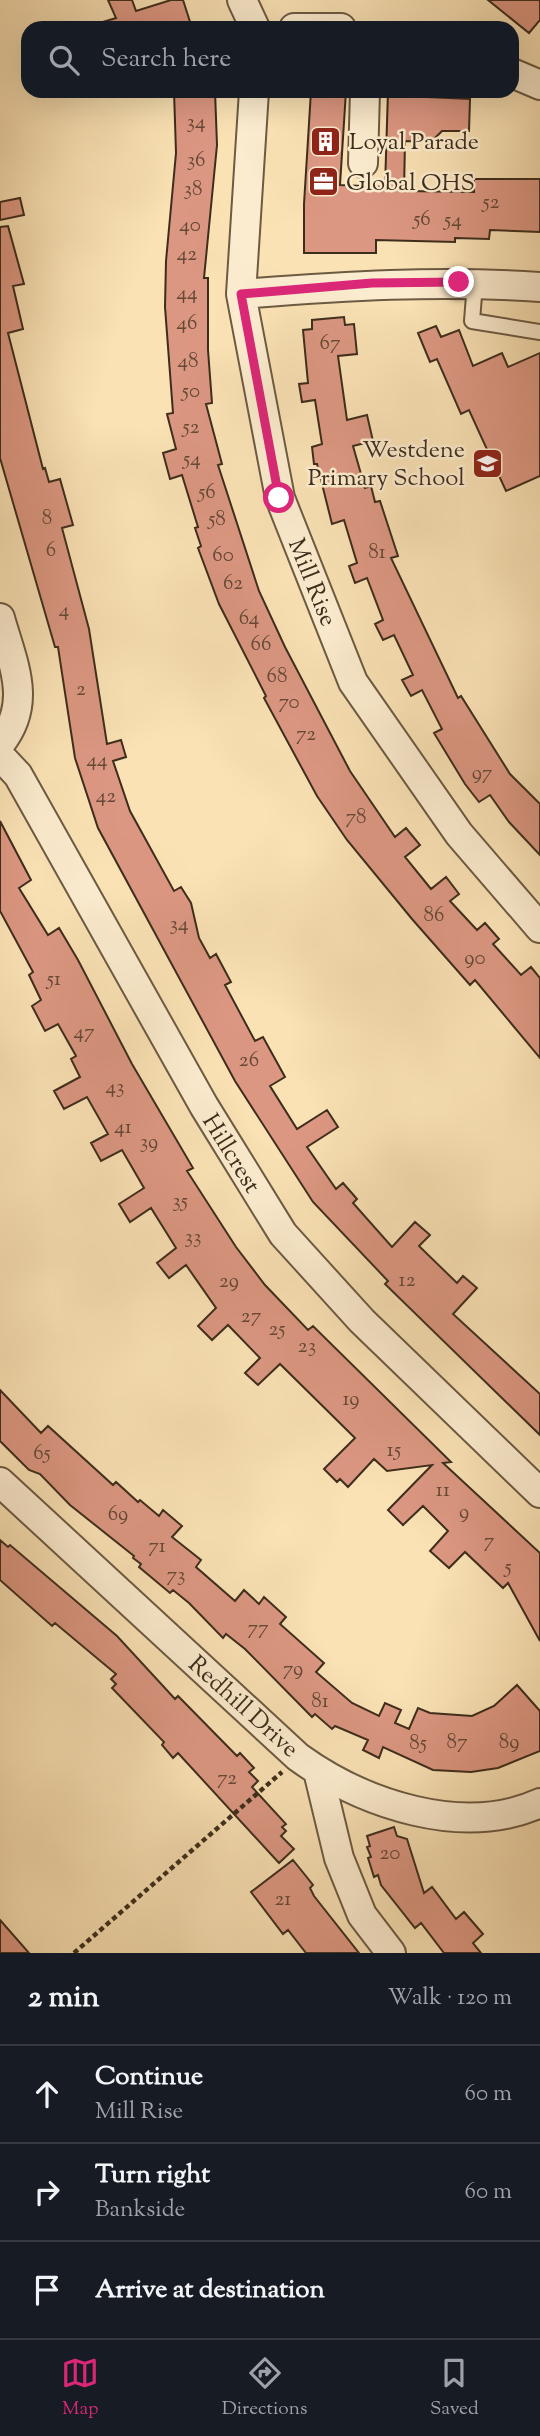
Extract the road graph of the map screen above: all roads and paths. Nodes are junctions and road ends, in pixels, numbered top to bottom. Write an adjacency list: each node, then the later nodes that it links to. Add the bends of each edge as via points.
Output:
1 (242, 0): 2 (street)
2 (252, 21)
3 (519, 76): 4 (street)
4 (540, 85)
5 (254, 98): 10 (street, Mill Rise)
6 (365, 98): 7 (street)
7 (363, 163)
8 (475, 283): 9 (street); 10 (street, via 372,283); 11 (lane, via 472,321)
9 (540, 287)
10 (241, 294): 15 (street, Mill Rise, via 279,498 353,682 459,834)
11 (540, 332)
12 (0, 618): 13 (street, via 20,701 10,732)
13 (0, 744)
14 (0, 756): 17 (street, Hillcrest, via 18,775 204,1106 283,1234 362,1321)
15 (540, 928)
16 (0, 1482): 18 (street, Redhill Drive)
17 (540, 1493)
18 (308, 1764): 19 (street, Redhill Drive, via 377,1798 433,1815 486,1819); 20 (path); 21 (street, via 362,1915)
19 (540, 1803)
20 (74, 1953)
21 (391, 1953)

